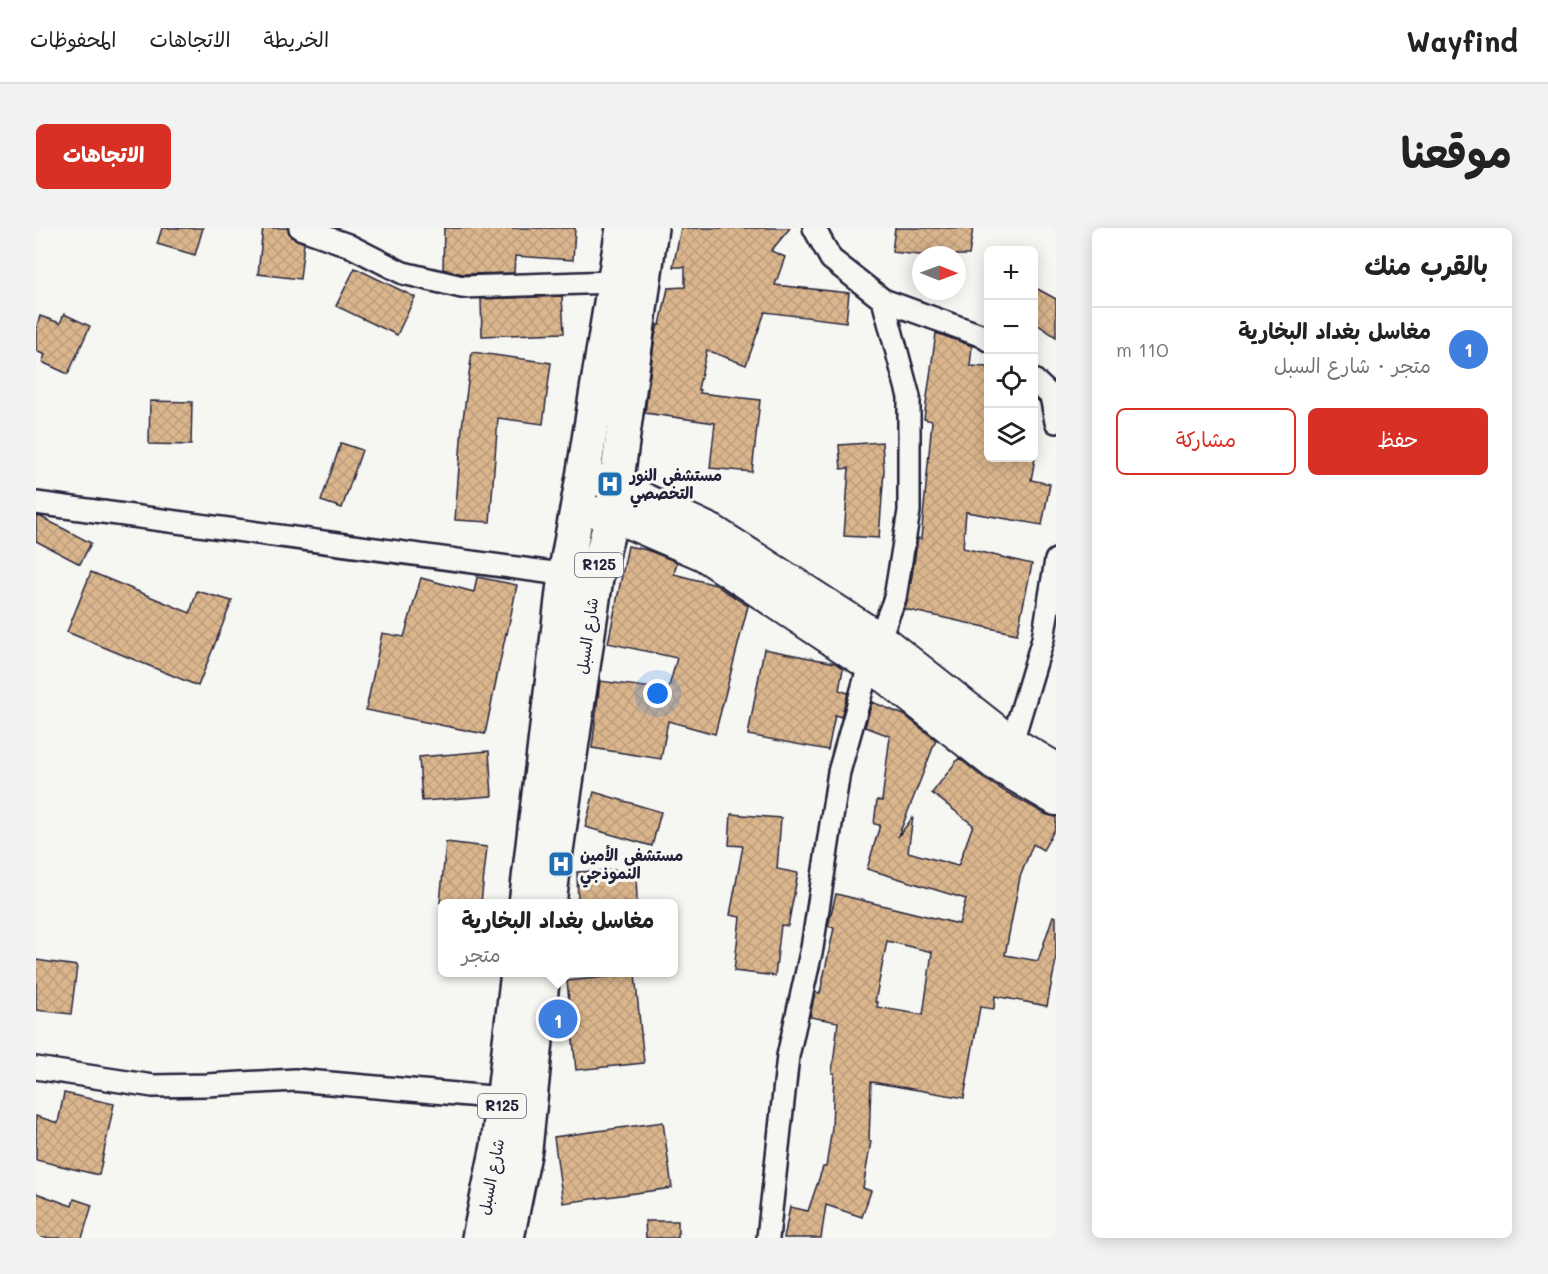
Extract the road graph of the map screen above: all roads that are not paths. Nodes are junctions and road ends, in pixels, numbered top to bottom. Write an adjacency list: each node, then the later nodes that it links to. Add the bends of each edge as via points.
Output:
1 (300, 228): 5 (street, via 348,245 403,273 462,287)
2 (622, 228): 5 (main road, شارع السبل / R125)
3 (651, 228): 11 (main road, شارع السبل / R125)
4 (814, 228): 6 (street, via 831,259)
5 (613, 282): 10 (main road, شارع السبل / R125)
6 (883, 300): 7 (street); 15 (street, via 909,397 909,511 895,598)
7 (984, 337)
8 (1038, 384): 9 (street, via 1051,396)
9 (1056, 422)
10 (580, 492): 11 (main road); 14 (main road, شارع السبل / R125)
11 (614, 500): 14 (main road, شارع السبل / R125); 15 (main road)
12 (36, 503): 14 (street)
13 (1056, 560): 16 (street, via 1043,639)
14 (580, 576): 19 (main road, شارع السبل / R125); 20 (main road, شارع السبل / R125)
15 (875, 652): 16 (main road); 18 (main road, via 994,764); 27 (street, via 838,772 812,948 788,1056)
16 (1012, 742): 17 (main road)
17 (1056, 768)
18 (1056, 800)
19 (527, 899)
20 (549, 899)
21 (517, 977): 24 (main road, شارع السبل / R125)
22 (542, 977): 26 (main road, شارع السبل / R125, via 525,1149)
23 (36, 1068): 24 (street, via 153,1086 295,1080)
24 (503, 1098): 25 (main road, شارع السبل / R125, via 498,1146)
25 (479, 1238)
26 (507, 1238)
27 (768, 1238)

